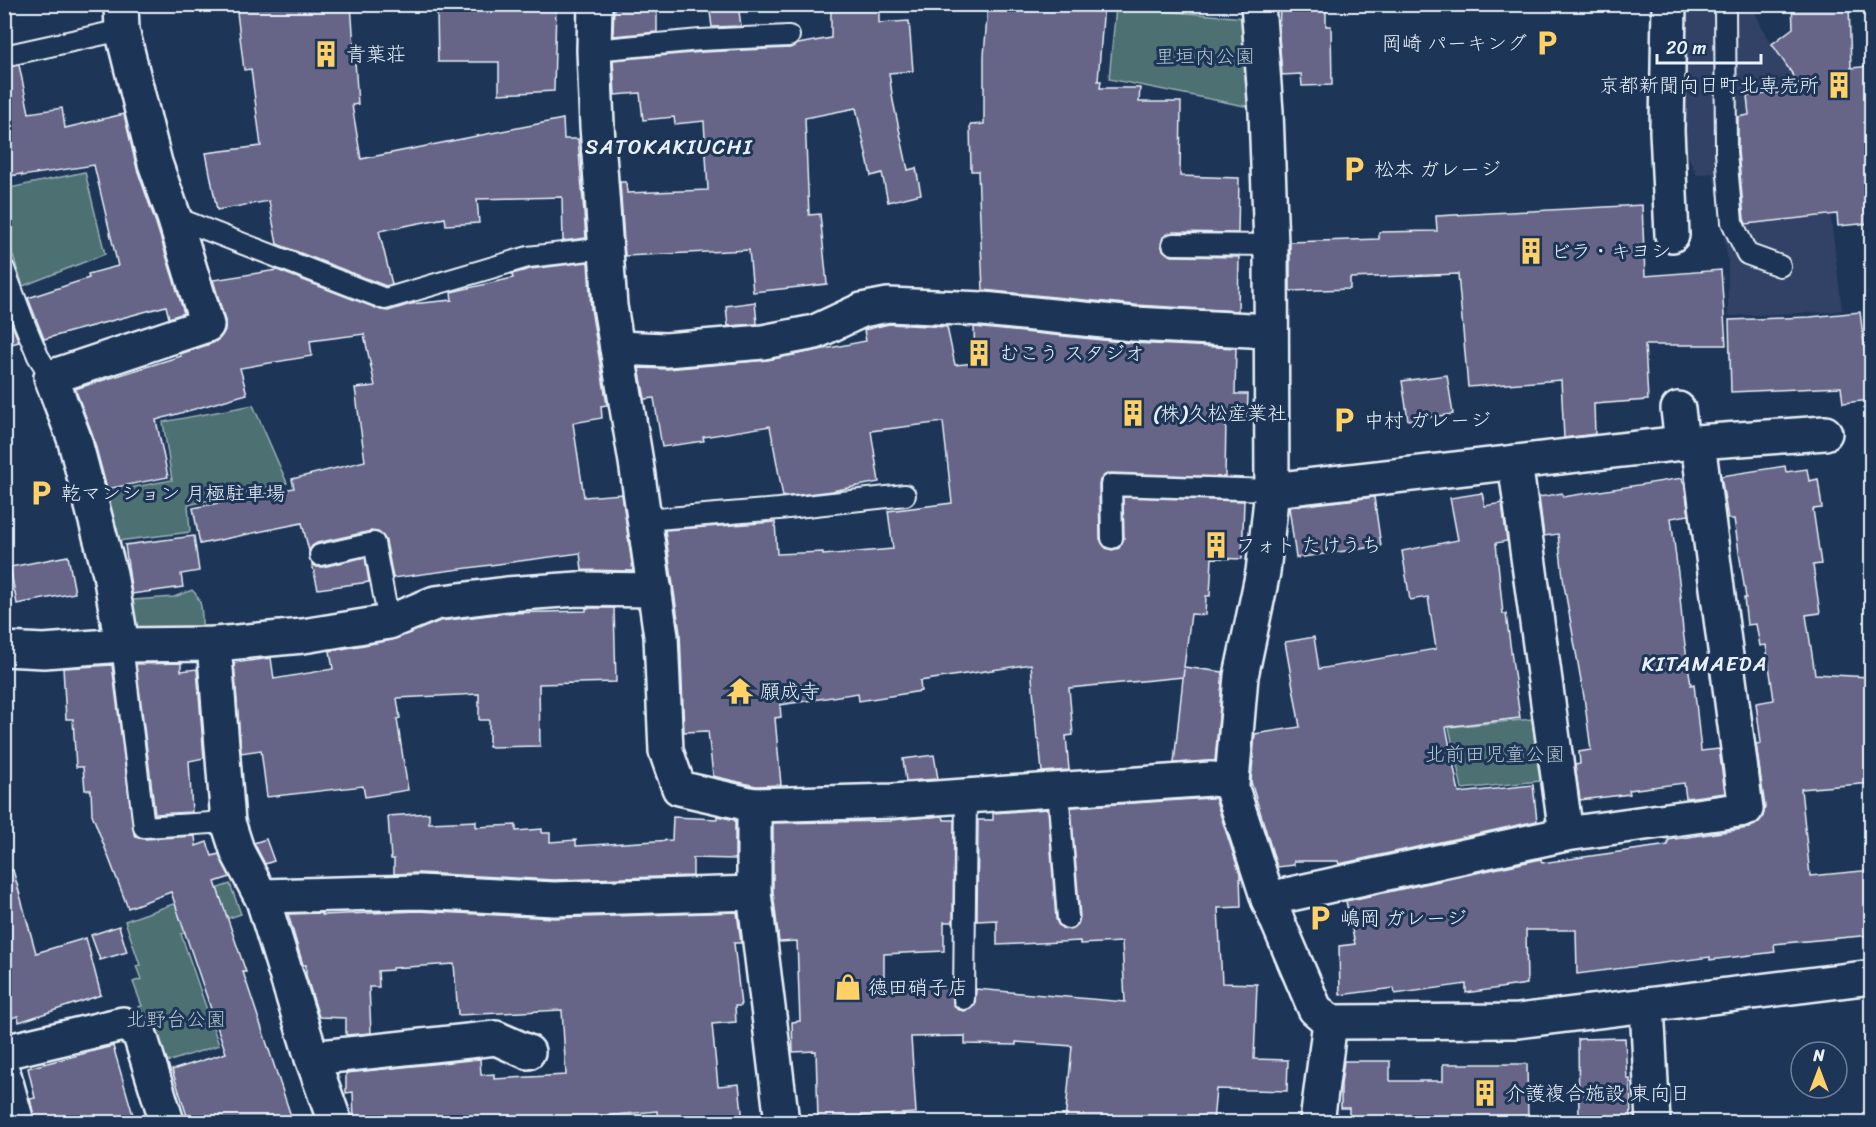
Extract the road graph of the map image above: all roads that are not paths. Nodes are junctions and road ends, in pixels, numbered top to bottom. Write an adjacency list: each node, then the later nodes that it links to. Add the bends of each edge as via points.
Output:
1 (595, 4): 7 (street)
2 (1258, 4): 12 (street)
3 (1669, 4): 10 (street, via 1667,130)
4 (1725, 4): 14 (lane, via 1726,152 1732,222 1748,254)
5 (121, 17): 8 (lane); 9 (street, via 155,163)
6 (789, 36): 7 (lane)
7 (594, 50): 13 (street)
8 (4, 56)
9 (174, 217): 13 (lane, via 385,299 528,257); 18 (street, via 207,325)
10 (1672, 235)
11 (1173, 244): 12 (lane)
12 (1271, 245): 16 (street)
13 (606, 248): 17 (street)
14 (1780, 266)
15 (4, 269): 18 (lane, via 25,325)
16 (1270, 331): 17 (street, via 888,305 862,310 815,332 763,342 666,351); 23 (street)
17 (617, 348): 25 (street)
18 (51, 377): 31 (street, via 74,438 110,574)
19 (1678, 409): 21 (street)
20 (1825, 433): 21 (street)
21 (1690, 443): 22 (street); 38 (street, via 1746,809)
22 (1515, 462): 23 (street); 38 (street)
23 (1272, 490): 26 (lane, via 1111,485); 33 (street, via 1263,572 1240,676)
24 (905, 495): 25 (lane)
25 (644, 520): 28 (street)
26 (1112, 538)
27 (320, 555): 29 (lane, via 374,543)
28 (655, 591): 29 (street, via 578,589 435,603); 36 (street, via 662,647 666,752 679,788)
29 (389, 622): 30 (street, via 303,636)
30 (214, 644): 31 (street); 37 (street)
31 (122, 645): 32 (street, via 44,651); 37 (lane, via 144,827)
32 (4, 649)
33 (1232, 781): 34 (street); 41 (street)
34 (1058, 789): 35 (street); 42 (lane)
35 (966, 796): 36 (street); 44 (lane)
36 (754, 805): 39 (street)
37 (228, 822): 40 (street, via 238,853)
38 (1566, 834): 41 (street)
39 (754, 894): 40 (street, via 554,899 418,892); 54 (street)
40 (262, 896): 49 (street)
41 (1268, 899): 46 (street, via 1315,1009)
42 (1068, 918)
43 (1872, 977): 45 (street)
44 (964, 999)
45 (1647, 1005): 46 (street, via 1518,1021); 56 (street)
46 (1330, 1022): 55 (street)
47 (4, 1052): 52 (street, via 123,1024 139,1032)
48 (528, 1052): 49 (street, via 496,1038)
49 (312, 1058): 53 (street)
50 (4, 1075): 51 (street)
51 (16, 1122)
52 (167, 1122)
53 (335, 1122)
54 (782, 1122)
55 (1317, 1122)
56 (1653, 1122)

